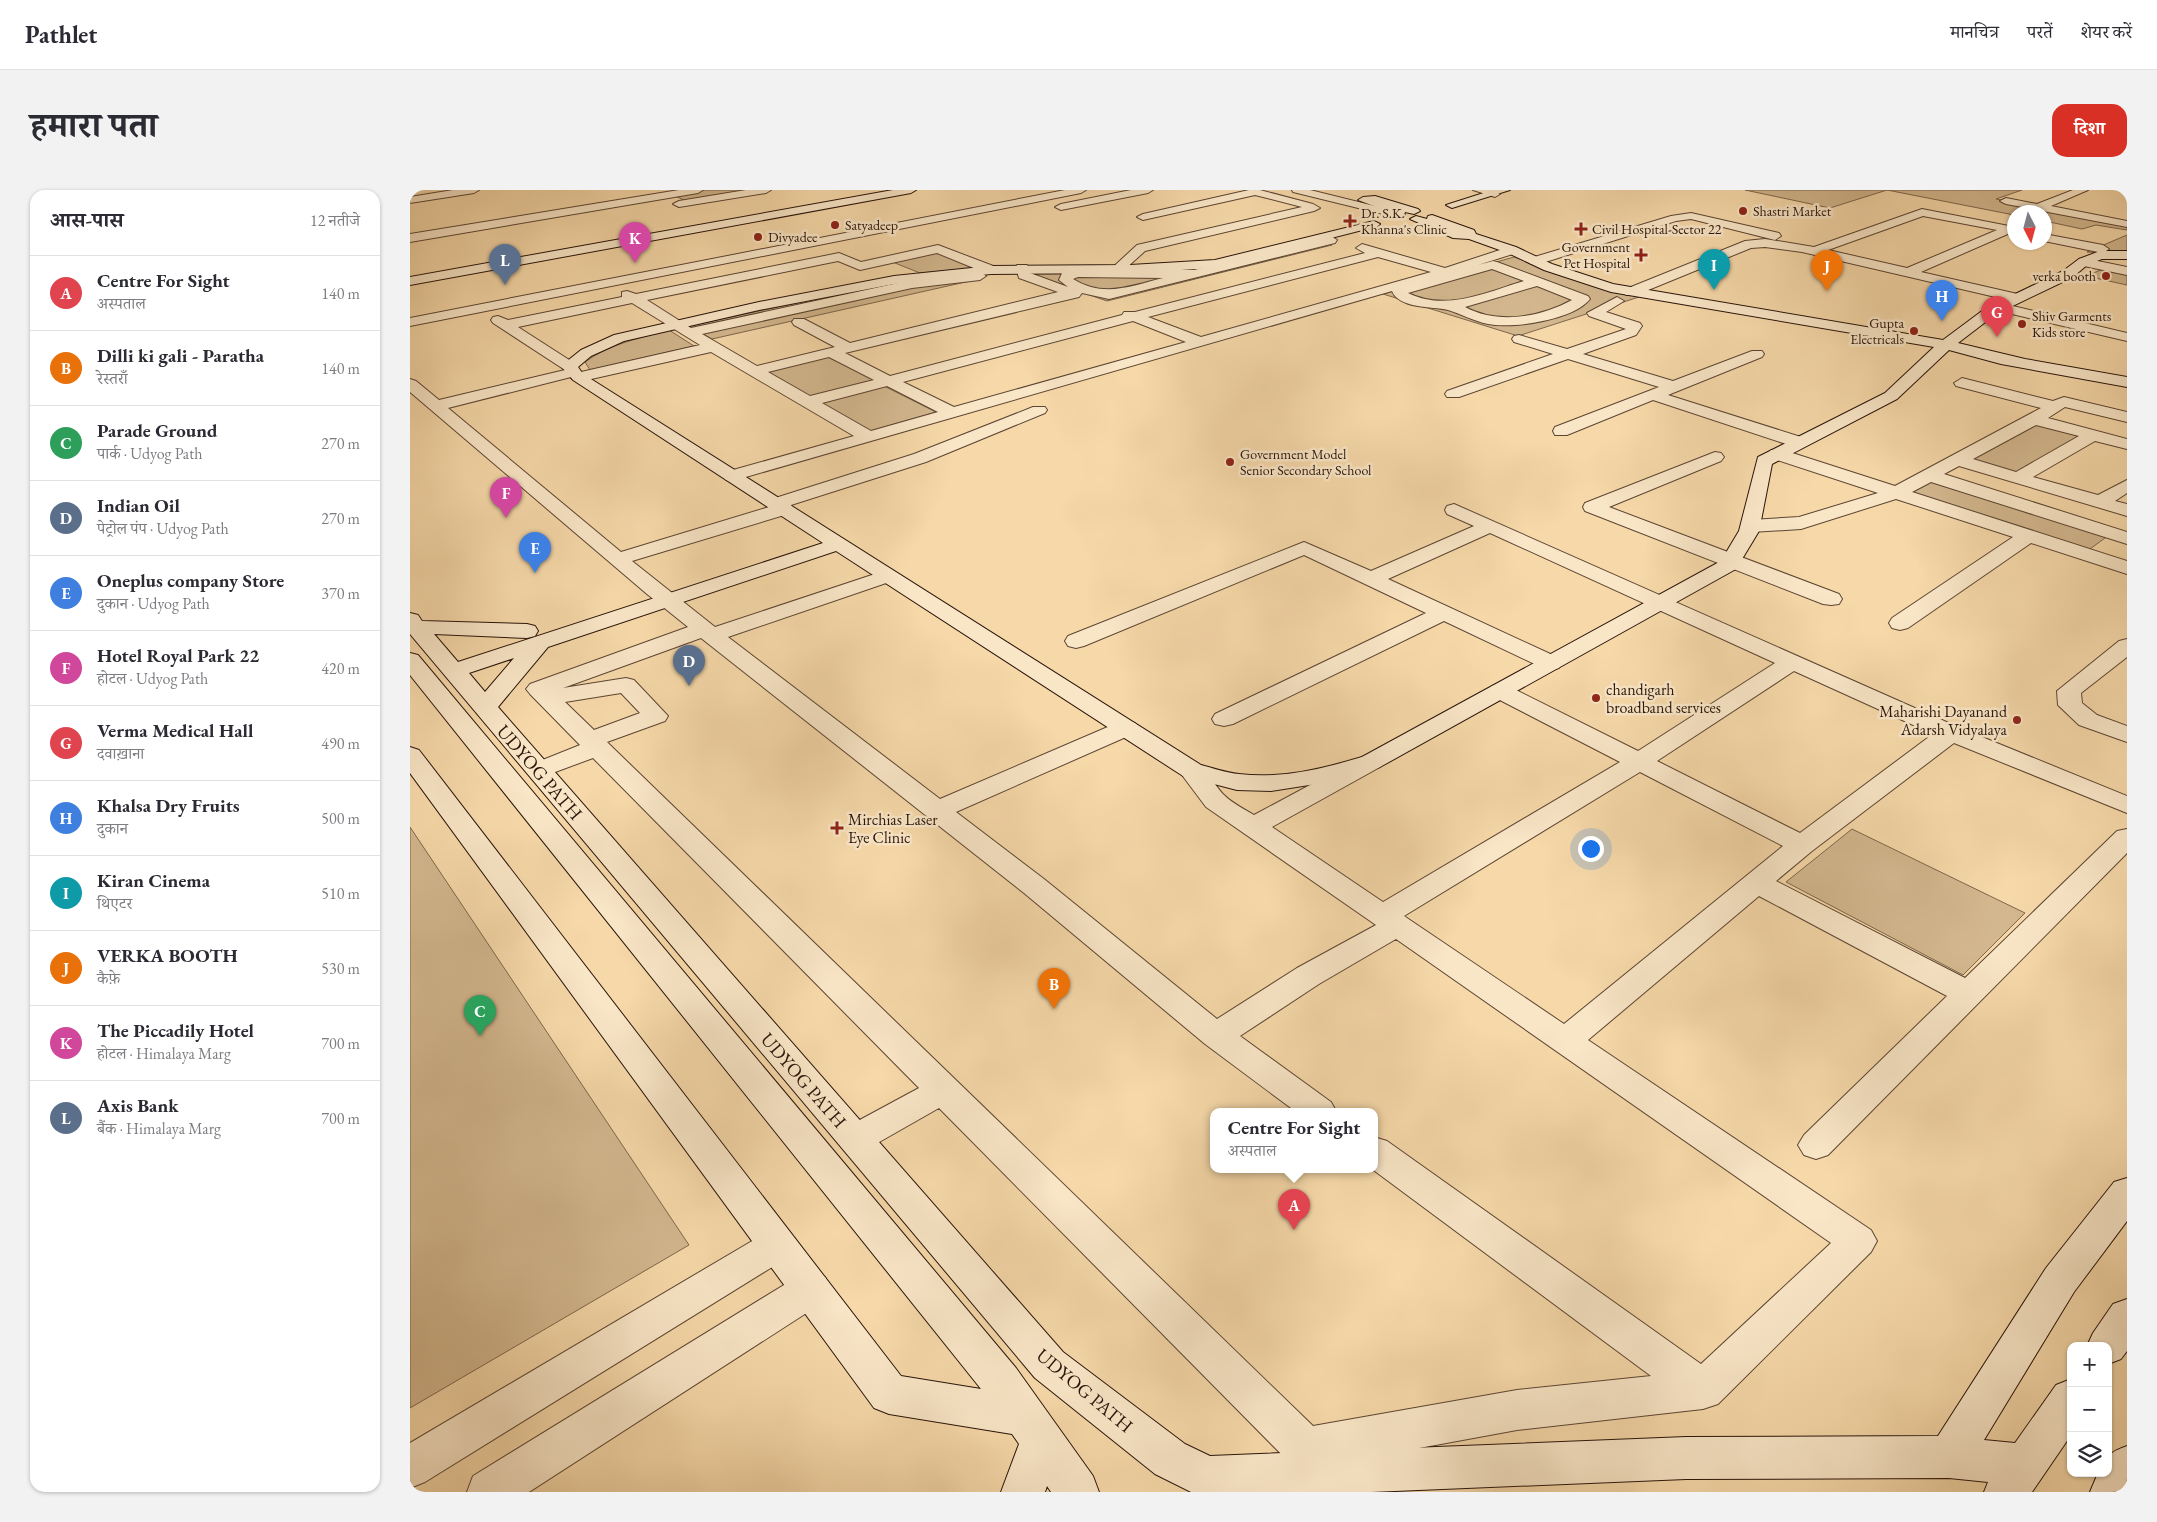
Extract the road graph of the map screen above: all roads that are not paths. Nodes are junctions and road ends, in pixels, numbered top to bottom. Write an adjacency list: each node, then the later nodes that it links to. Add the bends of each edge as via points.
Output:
1 (474, 190): 14 (street)
2 (698, 190): 13 (street)
3 (766, 190): 13 (street, via 680,204)
4 (888, 190): 50 (street)
5 (911, 190): 51 (street)
6 (1080, 190): 52 (street)
7 (1148, 190): 15 (street)
8 (1297, 190): 22 (street)
9 (1344, 190): 22 (street, via 1366,198 1364,200)
10 (1478, 190): 12 (street)
11 (2083, 190): 18 (street)
12 (1500, 192): 22 (street)
13 (661, 196): 26 (street)
14 (410, 200)
15 (1092, 201): 19 (street); 20 (street)
16 (2006, 202): 17 (street)
17 (2024, 205)
18 (2042, 205)
19 (1053, 209)
20 (1118, 209)
21 (2052, 210): 24 (street)
22 (1414, 215): 31 (street, via 1373,222); 35 (street)
23 (435, 222): 26 (street)
24 (2126, 224)
25 (2007, 229): 36 (street, via 1922,212)
26 (449, 231): 30 (street)
27 (2007, 232): 48 (street)
28 (1198, 234): 28 (street, via 1139,216 1256,192 1314,208); 44 (street, via 1141,248)
29 (1775, 236): 41 (street, via 1691,216 1675,218)
30 (410, 238)
31 (1325, 238): 38 (street); 44 (street, via 1215,264); 49 (street)
32 (2052, 239): 37 (street)
33 (2119, 242): 37 (street)
34 (857, 250): 40 (street)
35 (1512, 250): 41 (street); 46 (street)
36 (1815, 251): 48 (street); 55 (street, via 1766,243 1749,244)
37 (2101, 252): 39 (street); 42 (street)
38 (1378, 253): 46 (street); 62 (street)
39 (2127, 255)
40 (840, 257): 45 (street, via 860,266 938,249); 57 (street)
41 (1535, 261): 55 (street, via 1611,288)
42 (2082, 262): 47 (street); 56 (street, via 2068,274)
43 (1022, 268): 44 (street); 45 (street); 54 (street, via 1024,275)
44 (1117, 269)
45 (984, 272): 64 (street, via 981,281); 66 (street, via 847,287)
46 (1445, 272): 69 (street)
47 (2127, 272)
48 (1907, 273): 56 (street)
49 (1196, 274): 54 (street, via 1109,295); 54 (street, via 1078,273 1067,276 1066,280)
50 (410, 276)
51 (410, 281)
52 (611, 282): 57 (street); 61 (street)
53 (1536, 282): 60 (street); 60 (street, via 1582,299 1567,310 1542,318 1478,318); 60 (street, via 1493,265 1398,292 1404,299)
54 (1076, 291): 62 (street); 72 (street)
55 (1635, 293): 71 (street, via 1665,302 1753,318)
56 (2017, 298): 59 (street)
57 (633, 299): 65 (street); 66 (street)
58 (1617, 301): 74 (street, via 1594,313 1634,326 1632,332)
59 (2000, 306): 67 (street); 71 (street)
60 (1452, 307)
61 (480, 308): 63 (street); 65 (street)
62 (1133, 316): 69 (street); 78 (street)
63 (410, 322)
64 (799, 322): 70 (street); 72 (street)
65 (506, 325): 77 (street)
66 (681, 329): 70 (street); 77 (street, via 619,338 586,353)
67 (2127, 337)
68 (1519, 339): 74 (street)
69 (1200, 342): 89 (street)
70 (709, 345): 76 (street); 77 (street)
71 (1944, 347): 79 (street); 95 (street, via 1891,396)
72 (849, 348): 73 (street)
73 (831, 352): 76 (street); 78 (street)
74 (1567, 354): 82 (street); 83 (street)
75 (1756, 354): 82 (street)
76 (754, 371): 85 (street)
77 (574, 372): 86 (street); 100 (street)
78 (888, 381): 85 (street); 89 (street)
79 (2127, 382)
80 (1962, 383): 87 (street)
81 (410, 384): 86 (street)
82 (1675, 387): 84 (street)
83 (1453, 394)
84 (1653, 395): 92 (street); 95 (street)
85 (807, 402): 94 (street)
86 (436, 406): 114 (street)
87 (2054, 406): 90 (street, via 2064,402); 91 (street)
88 (1039, 410): 106 (street, via 920,458)
89 (953, 413): 94 (street)
90 (2127, 417)
91 (2034, 419): 93 (street); 99 (street)
92 (1562, 431)
93 (2093, 435): 96 (street); 102 (street)
94 (869, 437): 100 (street)
95 (1798, 442): 97 (street)
96 (2127, 444)
97 (1777, 454): 104 (street); 110 (street, via 1764,461)
98 (1715, 457): 116 (street, via 1592,507)
99 (1957, 460): 101 (street); 102 (street)
100 (732, 476): 106 (street)
101 (1928, 476): 104 (street); 112 (street)
102 (2018, 478): 105 (street)
103 (2127, 485): 105 (street)
104 (1896, 493): 110 (street, via 1801,523); 111 (street)
105 (2100, 502): 108 (street)
106 (780, 507): 113 (street); 114 (street)
107 (1454, 510): 109 (street)
108 (2127, 510)
109 (1490, 526): 119 (street); 122 (street)
110 (1751, 526): 116 (street)
111 (2028, 536): 115 (street); 124 (street)
112 (2127, 539): 115 (street)
113 (831, 540): 118 (street); 120 (street)
114 (618, 559): 120 (street)
115 (2098, 559): 117 (street)
116 (1732, 561): 121 (street); 122 (street)
117 (2127, 568)
118 (888, 576): 126 (street); 138 (street)
119 (1371, 579): 123 (street); 128 (street, via 1304,548)
120 (661, 595): 126 (street); 127 (street)
121 (1831, 599)
122 (1662, 603): 131 (street); 132 (street)
123 (1444, 613): 132 (street); 137 (street)
124 (1900, 622)
125 (413, 624): 127 (street); 133 (street, UDYOG PATH)
126 (708, 632): 135 (street, via 538,689); 148 (street)
127 (534, 637): 133 (street); 136 (street)
128 (1076, 641)
129 (2127, 646): 140 (street, via 2069,691 2070,705 2088,720)
130 (410, 660): 169 (street, UDYOG PATH, via 1001,1382)
131 (1792, 662): 139 (street); 144 (street)
132 (1551, 663): 134 (street)
133 (448, 665): 136 (street, UDYOG PATH)
134 (1500, 691): 143 (street); 144 (street)
135 (547, 698): 141 (street); 141 (street, via 626,685 656,716)
136 (485, 708): 145 (street, UDYOG PATH)
137 (1224, 719)
138 (1126, 728): 146 (street); 148 (street)
139 (1951, 733): 147 (street); 151 (street)
140 (2127, 735)
141 (594, 744): 145 (street); 157 (street)
142 (410, 755): 163 (street)
143 (1371, 762): 146 (street, via 1332,775 1287,781 1238,782); 149 (street)
144 (1639, 762): 151 (street); 153 (street)
145 (539, 770): 159 (street, UDYOG PATH)
146 (1192, 770): 149 (street, via 1215,801)
147 (2127, 805)
148 (936, 810): 155 (street)
149 (1252, 827): 153 (street)
150 (2127, 837): 154 (street)
151 (1802, 845): 152 (street)
152 (1756, 883): 154 (street); 156 (street)
153 (1390, 921): 155 (street); 156 (street)
154 (1968, 993): 160 (street)
155 (1216, 1036): 158 (street)
156 (1565, 1041): 167 (street, via 1858,1241)
157 (944, 1090): 159 (street); 167 (street, via 1305,1448 1517,1410)
158 (1315, 1108)
159 (854, 1139): 174 (street, UDYOG PATH, via 1049,1365 1170,1460)
160 (1816, 1145)
161 (1378, 1154): 167 (street)
162 (2127, 1193): 170 (street, via 2060,1280)
163 (777, 1244): 164 (street); 171 (street)
164 (811, 1289): 169 (street, via 889,1394); 175 (street)
165 (2127, 1317): 166 (street)
166 (2110, 1342)
167 (1703, 1390)
168 (2067, 1405): 173 (street)
169 (1033, 1428): 176 (street); 177 (street, UDYOG PATH)
170 (1949, 1457): 173 (street); 174 (street, via 1686,1458)
171 (410, 1467)
172 (2127, 1467): 178 (street)
173 (2016, 1479)
174 (1222, 1484)
175 (489, 1492)
176 (1023, 1492)
177 (1077, 1492)
178 (2112, 1492)

